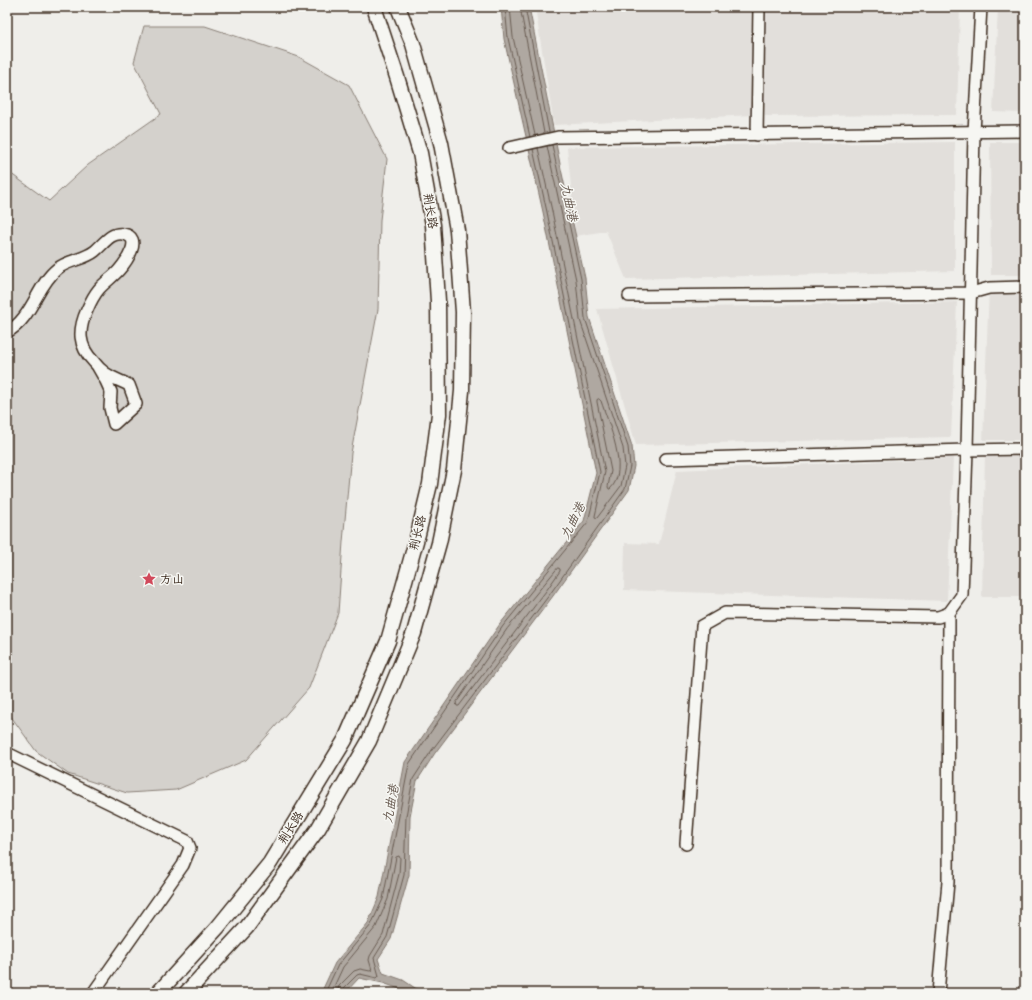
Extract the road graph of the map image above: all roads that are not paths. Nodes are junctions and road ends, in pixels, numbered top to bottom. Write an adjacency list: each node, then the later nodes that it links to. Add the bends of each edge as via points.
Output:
1 (374, 7): 21 (main road, 荆长路, via 420,153 433,225 438,301 439,414 430,484 388,640 345,740 270,863 218,927)
2 (398, 7): 22 (main road, 荆长路, via 413,44 441,143 457,230 463,312 462,391 454,470 439,543 414,633 370,741 318,829 246,927)
3 (758, 7): 7 (street)
4 (981, 7): 6 (street)
5 (1025, 131): 6 (street)
6 (974, 132): 7 (street); 10 (street)
7 (757, 135): 8 (street, via 558,137)
8 (509, 148)
9 (1025, 287): 10 (street, via 989,288)
10 (971, 293): 11 (street); 15 (street)
11 (629, 296)
12 (7, 332): 13 (street, via 19,323 57,269 96,251 113,235 127,235 133,244 130,256 99,288 82,323 80,336 83,348)
13 (98, 366): 13 (street, via 129,385 136,404 114,424 110,408 111,392)
14 (1025, 449): 15 (street)
15 (967, 450): 16 (street); 17 (street, via 962,595)
16 (666, 459)
17 (949, 613): 19 (street, via 938,617 725,613 702,626); 23 (street, via 948,882)
18 (7, 753): 20 (street, via 187,841 190,848 182,865)
19 (686, 844)
20 (93, 993)
21 (158, 993)
22 (186, 993)
23 (938, 993)

